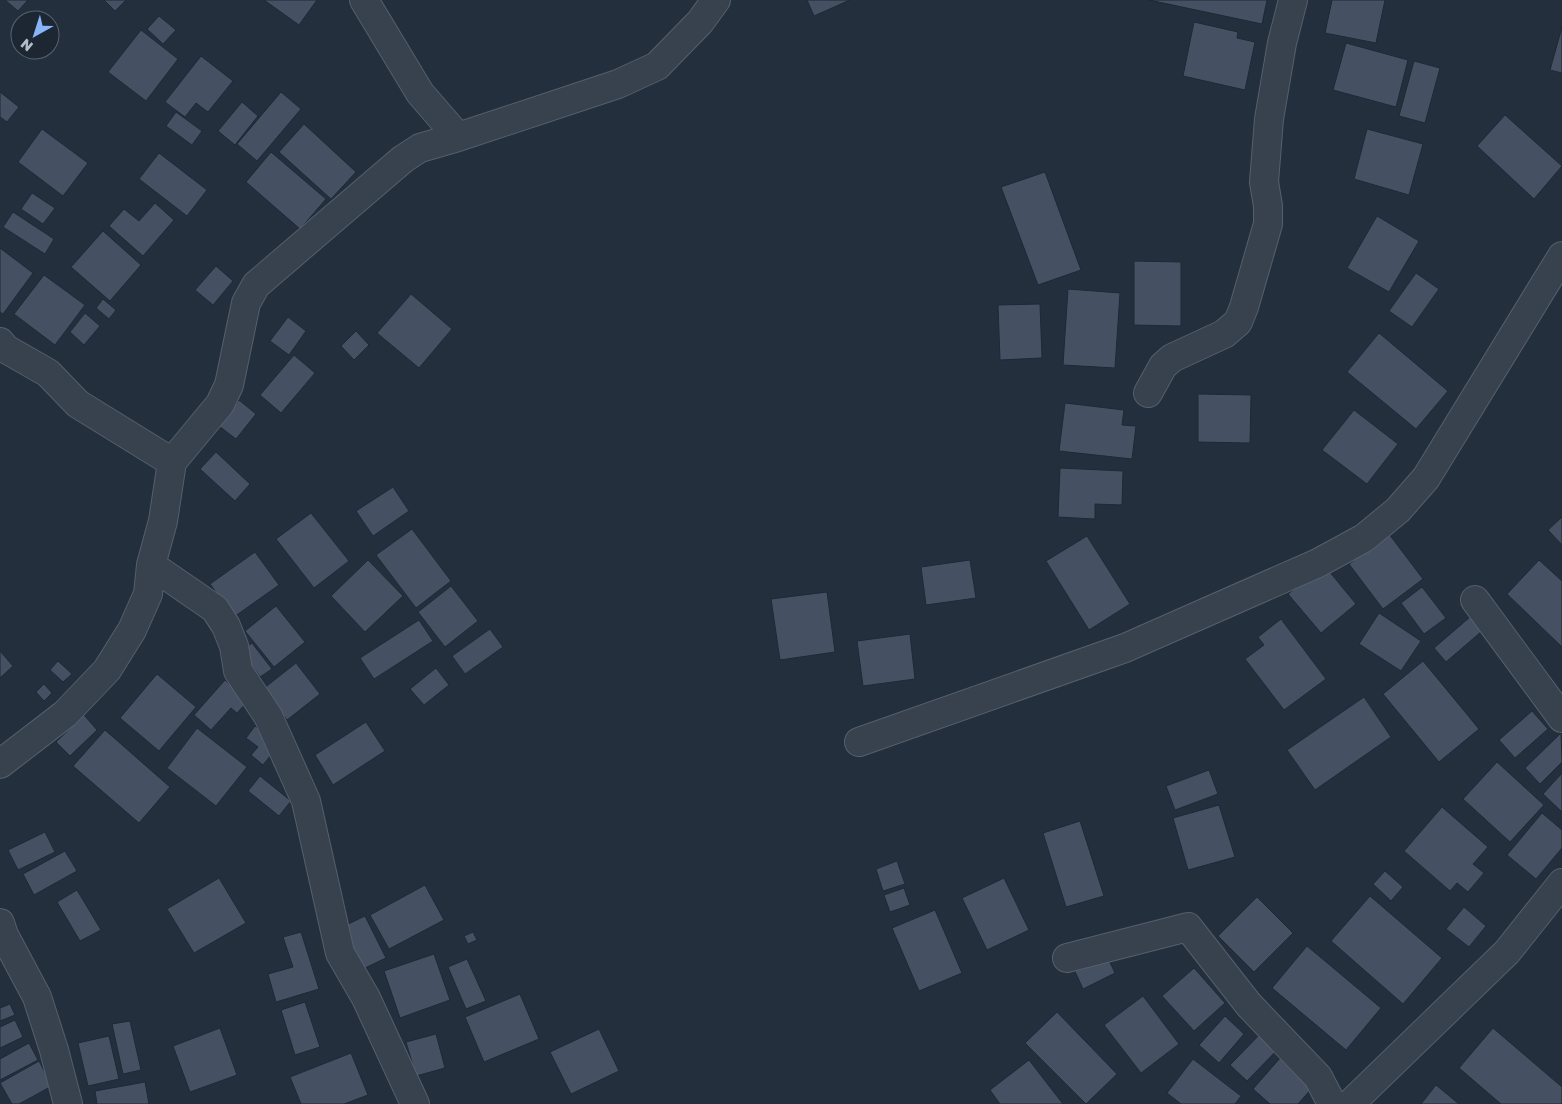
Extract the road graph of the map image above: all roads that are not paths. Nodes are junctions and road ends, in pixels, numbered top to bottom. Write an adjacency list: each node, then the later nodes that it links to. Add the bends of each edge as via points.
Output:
1 (364, 0): 4 (street, via 420,93)
2 (716, 0): 4 (street, via 700,22 656,66 618,84)
3 (1294, 0): 7 (street, via 1282,43 1269,119 1264,182 1268,224 1244,307 1238,322 1224,334 1172,358 1163,366)
4 (458, 137): 8 (street, via 420,148 403,159 256,284 246,303 229,385 220,404)
5 (1562, 256): 12 (street, via 1426,478 1398,510 1364,538 1318,564 1125,648)
6 (0, 342): 8 (street, via 6,349 48,373 78,404)
7 (1148, 393)
8 (172, 462): 9 (street, via 163,521)
9 (151, 565): 13 (street, via 148,594 132,630 107,670 65,714); 18 (street, via 215,610 226,626 234,646 238,671 268,716 306,801 340,953 366,998)
10 (1476, 600): 11 (street)
11 (1562, 718)
12 (859, 742)
13 (0, 764)
14 (1562, 883): 20 (street, via 1507,952)
15 (0, 923): 17 (street, via 37,997)
16 (1067, 958): 19 (street, via 1188,927 1249,1005 1318,1077)
17 (68, 1104)
18 (414, 1104)
19 (1332, 1104)
20 (1350, 1104)

